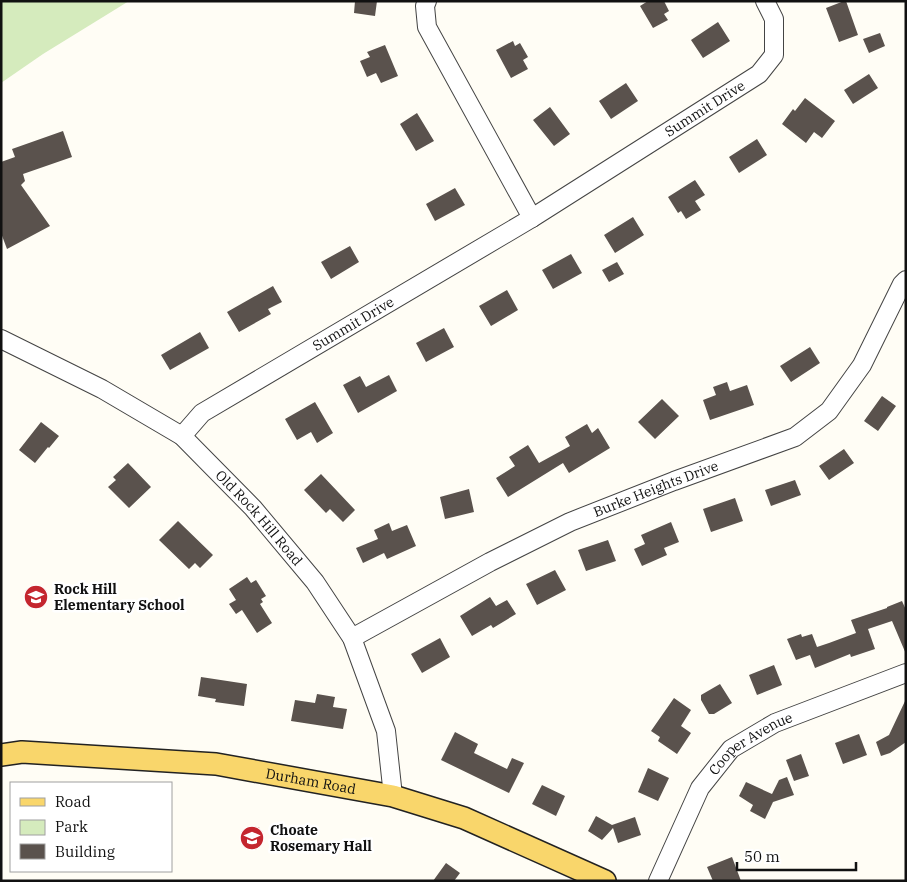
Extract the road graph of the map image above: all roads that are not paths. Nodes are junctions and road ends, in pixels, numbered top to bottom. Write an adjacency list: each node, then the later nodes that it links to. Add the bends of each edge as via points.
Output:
1 (426, 1): 3 (street, via 427,27)
2 (765, 1): 3 (street, Summit Drive, via 774,19 774,55 759,74)
3 (532, 218): 6 (street, Summit Drive, via 202,413)
4 (904, 282): 7 (street, Burke Heights Drive, via 862,365 829,411 795,437 570,522)
5 (1, 338): 6 (street, Old Rock Hill Road, via 102,389)
6 (182, 436): 7 (street, Old Rock Hill Road, via 253,508 315,582)
7 (352, 638): 10 (street, Old Rock Hill Road, via 386,731)
8 (906, 673): 12 (street, Cooper Avenue, via 775,723 731,749 700,788)
9 (1, 755): 10 (main road, Durham Road, via 22,752 216,764)
10 (393, 796): 11 (main road, Durham Road, via 464,818)
11 (605, 881)
12 (658, 881)

